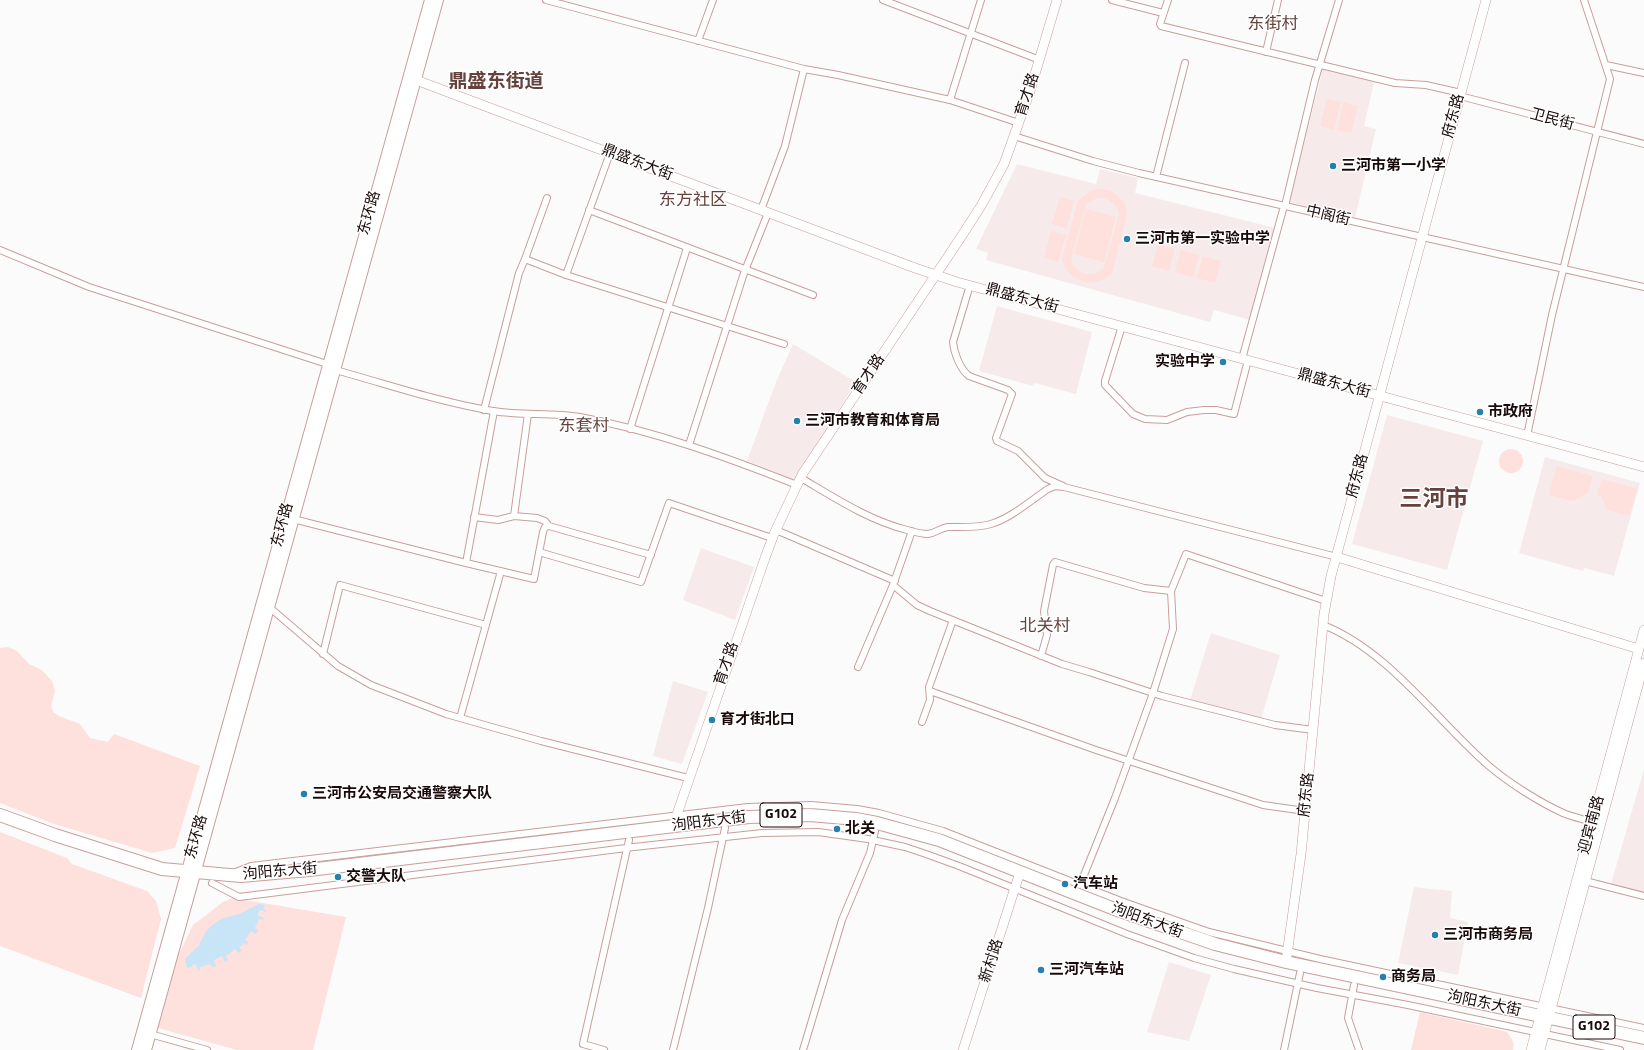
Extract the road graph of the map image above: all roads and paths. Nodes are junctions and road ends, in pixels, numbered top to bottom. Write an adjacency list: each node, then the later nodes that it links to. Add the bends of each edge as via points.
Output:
1 (430, 0): 53 (main road, 东环路)
2 (438, 0): 24 (main road, 东环路)
3 (546, 0): 16 (street)
4 (713, 0): 16 (street)
5 (883, 0): 15 (street)
6 (980, 0): 15 (street)
7 (1057, 0): 18 (main road, 育才路)
8 (1112, 0): 14 (street)
9 (1168, 0): 14 (street)
10 (1339, 0): 20 (street)
11 (1486, 0): 25 (main road, 府东路)
12 (1584, 0): 21 (street)
13 (1276, 1): 17 (street)
14 (1163, 13): 17 (street, 卫民街, via 1161,26)
15 (970, 33): 18 (street); 26 (street)
16 (698, 41): 22 (street)
17 (1266, 52): 20 (street, 卫民街)
18 (1040, 60): 27 (main road, 育才路)
19 (1185, 63): 32 (street)
20 (1320, 65): 25 (street, 卫民街, via 1394,83 1426,85); 34 (street)
21 (1606, 65): 23 (street); 28 (street, via 1610,79)
22 (804, 69): 26 (street); 36 (street, via 785,146)
23 (1644, 73)
24 (416, 80): 31 (main road, 鼎盛东大街); 53 (main road, 东环路)
25 (1460, 94): 28 (street, 卫民街); 37 (main road, 府东路)
26 (950, 100): 27 (street)
27 (1019, 123): 29 (main road, 育才路)
28 (1598, 132): 30 (street, 卫民街); 41 (street)
29 (1014, 136): 32 (street, 中阁街, via 1093,162); 44 (main road, 育才路, via 1004,164)
30 (1644, 144)
31 (610, 153): 35 (street); 36 (main road, 鼎盛东大街)
32 (1156, 177): 34 (street, 中阁街)
33 (547, 198): 40 (street)
34 (1284, 206): 37 (street, 中阁街); 52 (street)
35 (590, 210): 38 (street); 43 (street)
36 (764, 211): 42 (street); 44 (main road, 鼎盛东大街)
37 (1422, 238): 41 (street, 中阁街); 54 (main road, 府东路)
38 (687, 248): 42 (street); 48 (street)
39 (0, 250): 53 (street, via 89,287)
40 (525, 259): 43 (street); 55 (street, via 519,273)
41 (1564, 269): 46 (street, 中阁街); 59 (street)
42 (746, 270): 47 (street); 50 (street)
43 (566, 275): 48 (street)
44 (936, 275): 45 (main road, 鼎盛东大街); 62 (main road, 育才路)
45 (970, 285): 49 (main road, 鼎盛东大街); 63 (street, via 953,342 954,351 969,376 1008,390 1012,394 997,441 1018,451 1045,478)
46 (1644, 287)
47 (813, 295)
48 (668, 308): 50 (street); 58 (street)
49 (1122, 326): 52 (main road, 鼎盛东大街); 52 (street, via 1105,385 1133,414 1145,419 1167,420 1187,412 1204,410 1234,414)
50 (727, 327): 51 (street); 60 (street)
51 (784, 344)
52 (1245, 359): 54 (main road, 鼎盛东大街)
53 (333, 367): 55 (street); 66 (main road, 东环路); 103 (main road, 东环路)
54 (1379, 396): 59 (main road, 鼎盛东大街); 72 (main road, 府东路)
55 (484, 410): 56 (street)
56 (494, 412): 57 (street); 65 (street)
57 (528, 414): 58 (street, via 579,417); 64 (street)
58 (630, 429): 60 (street)
59 (1527, 436): 61 (main road, 鼎盛东大街)
60 (689, 445): 62 (street)
61 (1644, 467)
62 (799, 481): 68 (street, via 871,518); 69 (main road, 育才路)
63 (1064, 487): 68 (street, via 1054,486 1002,520 990,524 976,527 946,527 928,534); 72 (street)
64 (514, 516): 65 (street, via 498,520); 67 (street, via 537,518)
65 (474, 517): 73 (street)
66 (294, 519): 73 (street); 78 (main road, 东环路)
67 (549, 526): 70 (street, via 545,527 543,532); 71 (street)
68 (912, 531): 75 (street)
69 (774, 534): 71 (street, via 669,503); 75 (street); 94 (main road, 育才路)
70 (539, 552): 71 (street, via 641,582); 74 (street, via 534,579)
71 (651, 555)
72 (1337, 557): 77 (main road, 府东路); 83 (main road)
73 (466, 563): 74 (street)
74 (501, 571): 80 (street)
75 (894, 583): 79 (street, via 916,605); 87 (street)
76 (1171, 591): 77 (street, via 1186,554); 85 (street, via 1144,588 1055,562 1044,611 1047,630); 89 (street, via 1173,630)
77 (1326, 601): 81 (main road, 府东路)
78 (269, 607): 84 (street); 103 (main road, 东环路)
79 (953, 620): 85 (street); 88 (street, via 929,687)
80 (486, 625): 84 (street, via 340,585); 90 (street)
81 (1323, 625): 92 (main road, 府东路); 98 (street, via 1358,643 1379,659 1489,766 1530,795 1564,814)
82 (1644, 630): 83 (main road, 迎宾南路)
83 (1639, 649): 98 (main road, 迎宾南路)
84 (323, 654): 90 (street, via 353,676 371,685)
85 (1041, 656): 89 (street)
86 (1644, 663): 105 (main road, 迎宾南路)
87 (858, 668)
88 (930, 692): 91 (street, via 930,700); 93 (street)
89 (1153, 693): 92 (street, via 1275,725); 93 (street)
90 (460, 718): 94 (street)
91 (922, 722)
92 (1313, 730): 95 (main road, 府东路)
93 (1129, 760): 95 (street, via 1264,805); 106 (street)
94 (688, 778): 97 (main road, 育才路)
95 (1305, 811): 108 (main road, 府东路)
96 (0, 815): 103 (highway, 泃阳东大街 / G102, via 157,868)
97 (674, 821): 103 (highway, 泃阳东大街 / G102, via 309,870 251,876); 104 (highway, 泃阳东大街 / G102, via 810,815 856,819 924,835); 106 (street, via 770,805 857,809 932,827)
98 (1592, 822): 111 (main road, 迎宾南路)
99 (0, 823): 103 (highway, 泃阳东大街 / G102, via 155,876)
100 (724, 832): 101 (highway, 泃阳东大街 / G102, via 794,823 833,825); 102 (highway, 泃阳东大街 / G102); 120 (street)
101 (874, 835): 104 (highway, 泃阳东大街 / G102, via 936,848); 121 (street, via 863,872 842,920)
102 (628, 844): 103 (highway, 泃阳东大街 / G102, via 273,882 212,882); 119 (street, via 583,1044)
103 (190, 876): 113 (main road, 东环路); 116 (main road, 东环路)
104 (1018, 880): 108 (highway, 泃阳东大街 / G102, via 1110,908 1193,938); 109 (highway, 泃阳东大街 / G102, via 1191,946); 122 (main road, 新村路)
105 (1585, 881): 107 (street); 111 (main road, 迎宾南路)
106 (1080, 885): 108 (street)
107 (1644, 896)
108 (1286, 957): 111 (highway, 泃阳东大街 / G102)
109 (1299, 978): 110 (highway, 泃阳东大街 / G102); 123 (street)
110 (1353, 989): 111 (highway, 泃阳东大街 / G102); 124 (street, via 1348,1018)
111 (1544, 1020): 112 (street); 114 (highway, G102); 115 (highway, G102); 125 (main road); 126 (main road); 127 (street)
112 (1644, 1028)
113 (150, 1034): 117 (main road, 东环路); 118 (street)
114 (1644, 1038)
115 (1644, 1046)
116 (137, 1050)
117 (146, 1050)
118 (207, 1050)
119 (604, 1050)
120 (673, 1050)
121 (803, 1050)
122 (963, 1050)
123 (1284, 1050)
124 (1359, 1050)
125 (1531, 1050)
126 (1540, 1050)
127 (1620, 1050)

